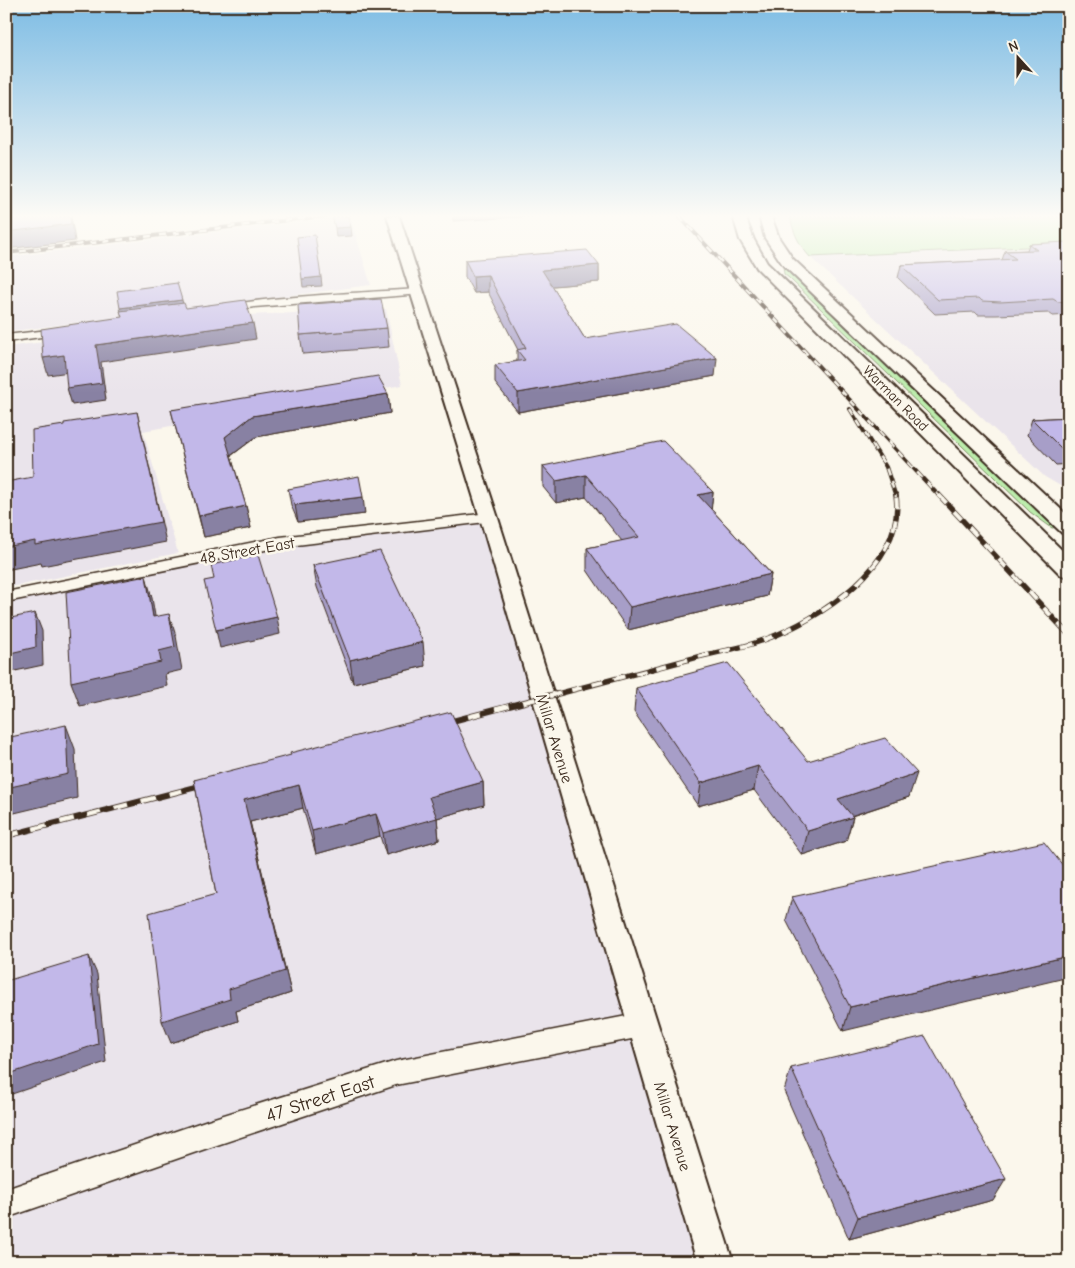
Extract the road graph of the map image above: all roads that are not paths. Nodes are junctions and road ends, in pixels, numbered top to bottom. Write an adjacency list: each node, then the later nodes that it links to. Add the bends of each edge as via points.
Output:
1 (412, 275): 4 (street, Millar Avenue)
2 (773, 275): 12 (main road, Warman Road)
3 (802, 275): 8 (main road, Warman Road)
4 (418, 292): 5 (street, via 254,304); 10 (street, Millar Avenue)
5 (216, 310)
6 (73, 330): 7 (street)
7 (6, 339)
8 (989, 453): 9 (main road); 11 (main road, Warman Road)
9 (1069, 504)
10 (489, 518): 13 (street, 48 Street East, via 280,542); 14 (street, Millar Avenue)
11 (1069, 529)
12 (1064, 560)
13 (6, 597)
14 (642, 1025): 15 (street, 47 Street East, via 396,1073); 16 (street, Millar Avenue)
15 (6, 1204)
16 (715, 1262)

